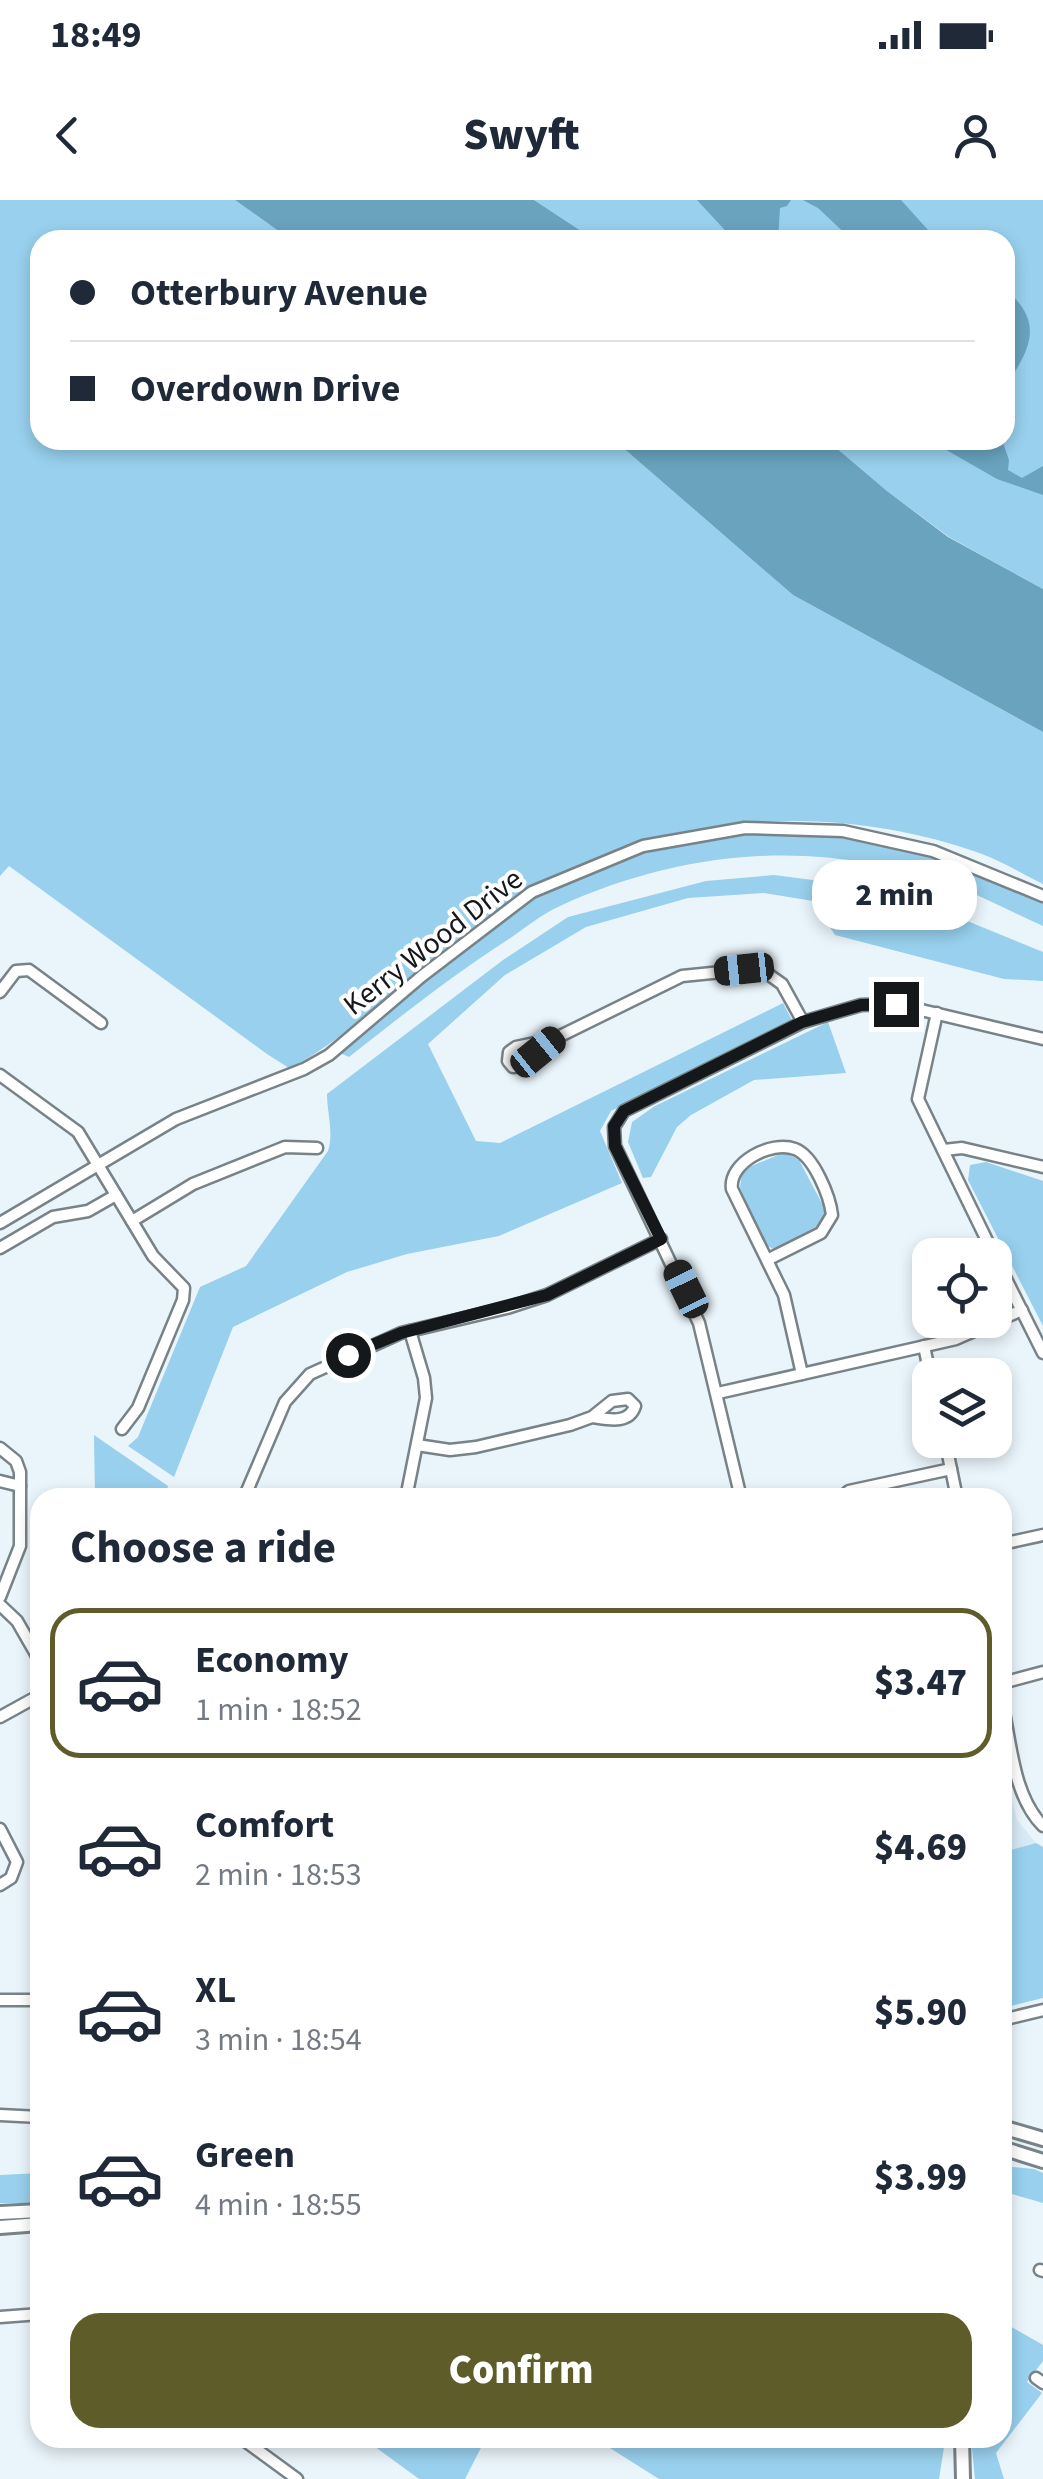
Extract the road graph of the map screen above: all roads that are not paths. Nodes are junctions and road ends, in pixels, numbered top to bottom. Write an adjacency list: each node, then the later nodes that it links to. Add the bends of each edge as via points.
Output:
1 (1043, 896): 11 (street, Kerry Wood Drive, via 934,850 842,831 744,828 643,846 532,892 329,1055 176,1119)
2 (0, 992): 5 (street, via 16,972 29,970)
3 (936, 1012): 4 (street, via 861,1005); 7 (street); 10 (street, via 918,1095)
4 (802, 1022): 6 (street, via 777,978 744,969 676,978); 17 (street, via 624,1111 614,1126 615,1146)
5 (102, 1023)
6 (554, 1039)
7 (1043, 1040)
8 (0, 1075): 11 (street, via 73,1127)
9 (318, 1148): 14 (street, via 284,1148 193,1184)
10 (944, 1150): 12 (street, via 962,1148); 16 (street)
11 (99, 1166): 13 (street); 15 (street, Kerry Wood Drive)
12 (1043, 1168)
13 (116, 1195): 14 (street); 18 (street, via 88,1211 53,1216)
14 (132, 1221): 29 (street, via 185,1294 138,1408)
15 (0, 1223)
16 (986, 1238)
17 (661, 1239): 22 (street, via 534,1300); 27 (street, via 695,1310)
18 (0, 1248)
19 (767, 1260): 19 (street, via 821,1233 832,1215 809,1160 792,1147 747,1161 731,1179); 26 (street, via 786,1304)
20 (1012, 1290): 21 (street)
21 (1022, 1310): 23 (street); 24 (street)
22 (410, 1330): 30 (street, via 426,1393); 36 (street, via 322,1367 297,1385)
23 (924, 1346): 25 (street); 26 (street)
24 (1043, 1353)
25 (926, 1358)
26 (802, 1374): 27 (street)
27 (718, 1393): 38 (street)
28 (592, 1417): 30 (street, via 467,1449)
29 (122, 1428)
30 (417, 1445): 37 (street)
31 (0, 1448): 35 (street, via 16,1461)
32 (948, 1458): 33 (street)
33 (951, 1469): 39 (street); 40 (street)
34 (0, 1481): 35 (street)
35 (20, 1486): 43 (street, via 20,1546)
36 (248, 1488)
37 (408, 1488)
38 (739, 1488)
39 (867, 1488)
40 (955, 1488)
41 (1043, 1536): 42 (street)
42 (1012, 1542)
43 (0, 1597)
44 (0, 1605): 45 (street)
45 (30, 1644)
46 (1043, 1672): 47 (street)
47 (1012, 1680)
48 (30, 1700): 49 (street)
49 (0, 1717)
50 (1012, 1765): 51 (street, via 1025,1802)
51 (1043, 1826)
52 (0, 1829): 53 (street, via 16,1862 11,1878)
53 (0, 1884)
54 (0, 2000): 55 (street)
55 (30, 2000)
56 (1043, 2010): 57 (street)
57 (1012, 2018)
58 (0, 2115): 59 (street)
59 (30, 2116)
60 (1012, 2130): 61 (main road)
61 (1043, 2139)
62 (1012, 2151): 63 (main road)
63 (1043, 2161)
64 (30, 2212): 65 (main road)
65 (0, 2213)
66 (30, 2225): 67 (main road)
67 (0, 2227)
68 (30, 2315): 69 (street)
69 (0, 2317)
70 (254, 2448): 72 (street)
71 (962, 2448): 73 (main road)
72 (296, 2479)
73 (963, 2479)

